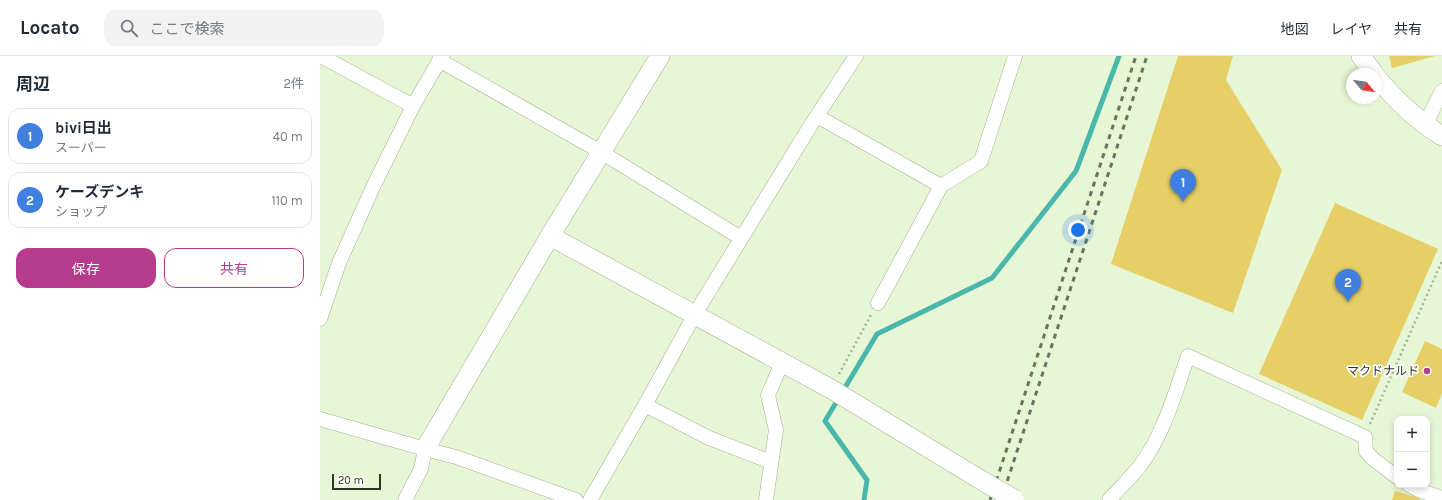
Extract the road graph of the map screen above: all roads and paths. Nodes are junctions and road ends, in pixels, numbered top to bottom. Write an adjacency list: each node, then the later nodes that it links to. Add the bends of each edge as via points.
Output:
1 (321, 56): 10 (street)
2 (660, 56): 14 (street)
3 (856, 56): 11 (street)
4 (1015, 56): 15 (street, via 981,162)
5 (1361, 56): 7 (street)
6 (440, 58): 10 (street); 14 (street)
7 (1370, 68)
8 (1382, 84): 12 (street, via 1404,109)
9 (1442, 91): 12 (street)
10 (413, 106): 21 (street, via 339,264)
11 (816, 116): 15 (street); 17 (street)
12 (1425, 125): 13 (street)
13 (1442, 136)
14 (601, 152): 16 (street); 17 (street)
15 (941, 186): 19 (street)
16 (550, 236): 20 (street); 27 (street)
17 (742, 238): 20 (street)
18 (1442, 261): 26 (path)
19 (878, 303): 23 (path)
20 (695, 314): 22 (street); 24 (street)
21 (320, 319)
22 (782, 363): 23 (street); 28 (street, via 768,395 776,430)
23 (831, 389): 32 (street, bridge)
24 (645, 405): 28 (street, via 708,438); 35 (street)
25 (320, 419): 27 (street)
26 (1365, 437): 29 (street, via 1366,451); 37 (street, via 1188,356 1171,407 1156,439 1141,465)
27 (425, 449): 33 (street, via 421,469); 34 (street, via 456,457)
28 (771, 462): 36 (street)
29 (1394, 475)
30 (1415, 488): 31 (street)
31 (1442, 498)
32 (1015, 499)
33 (405, 500)
34 (576, 500)
35 (590, 500)
36 (766, 500)
37 (1109, 500)

